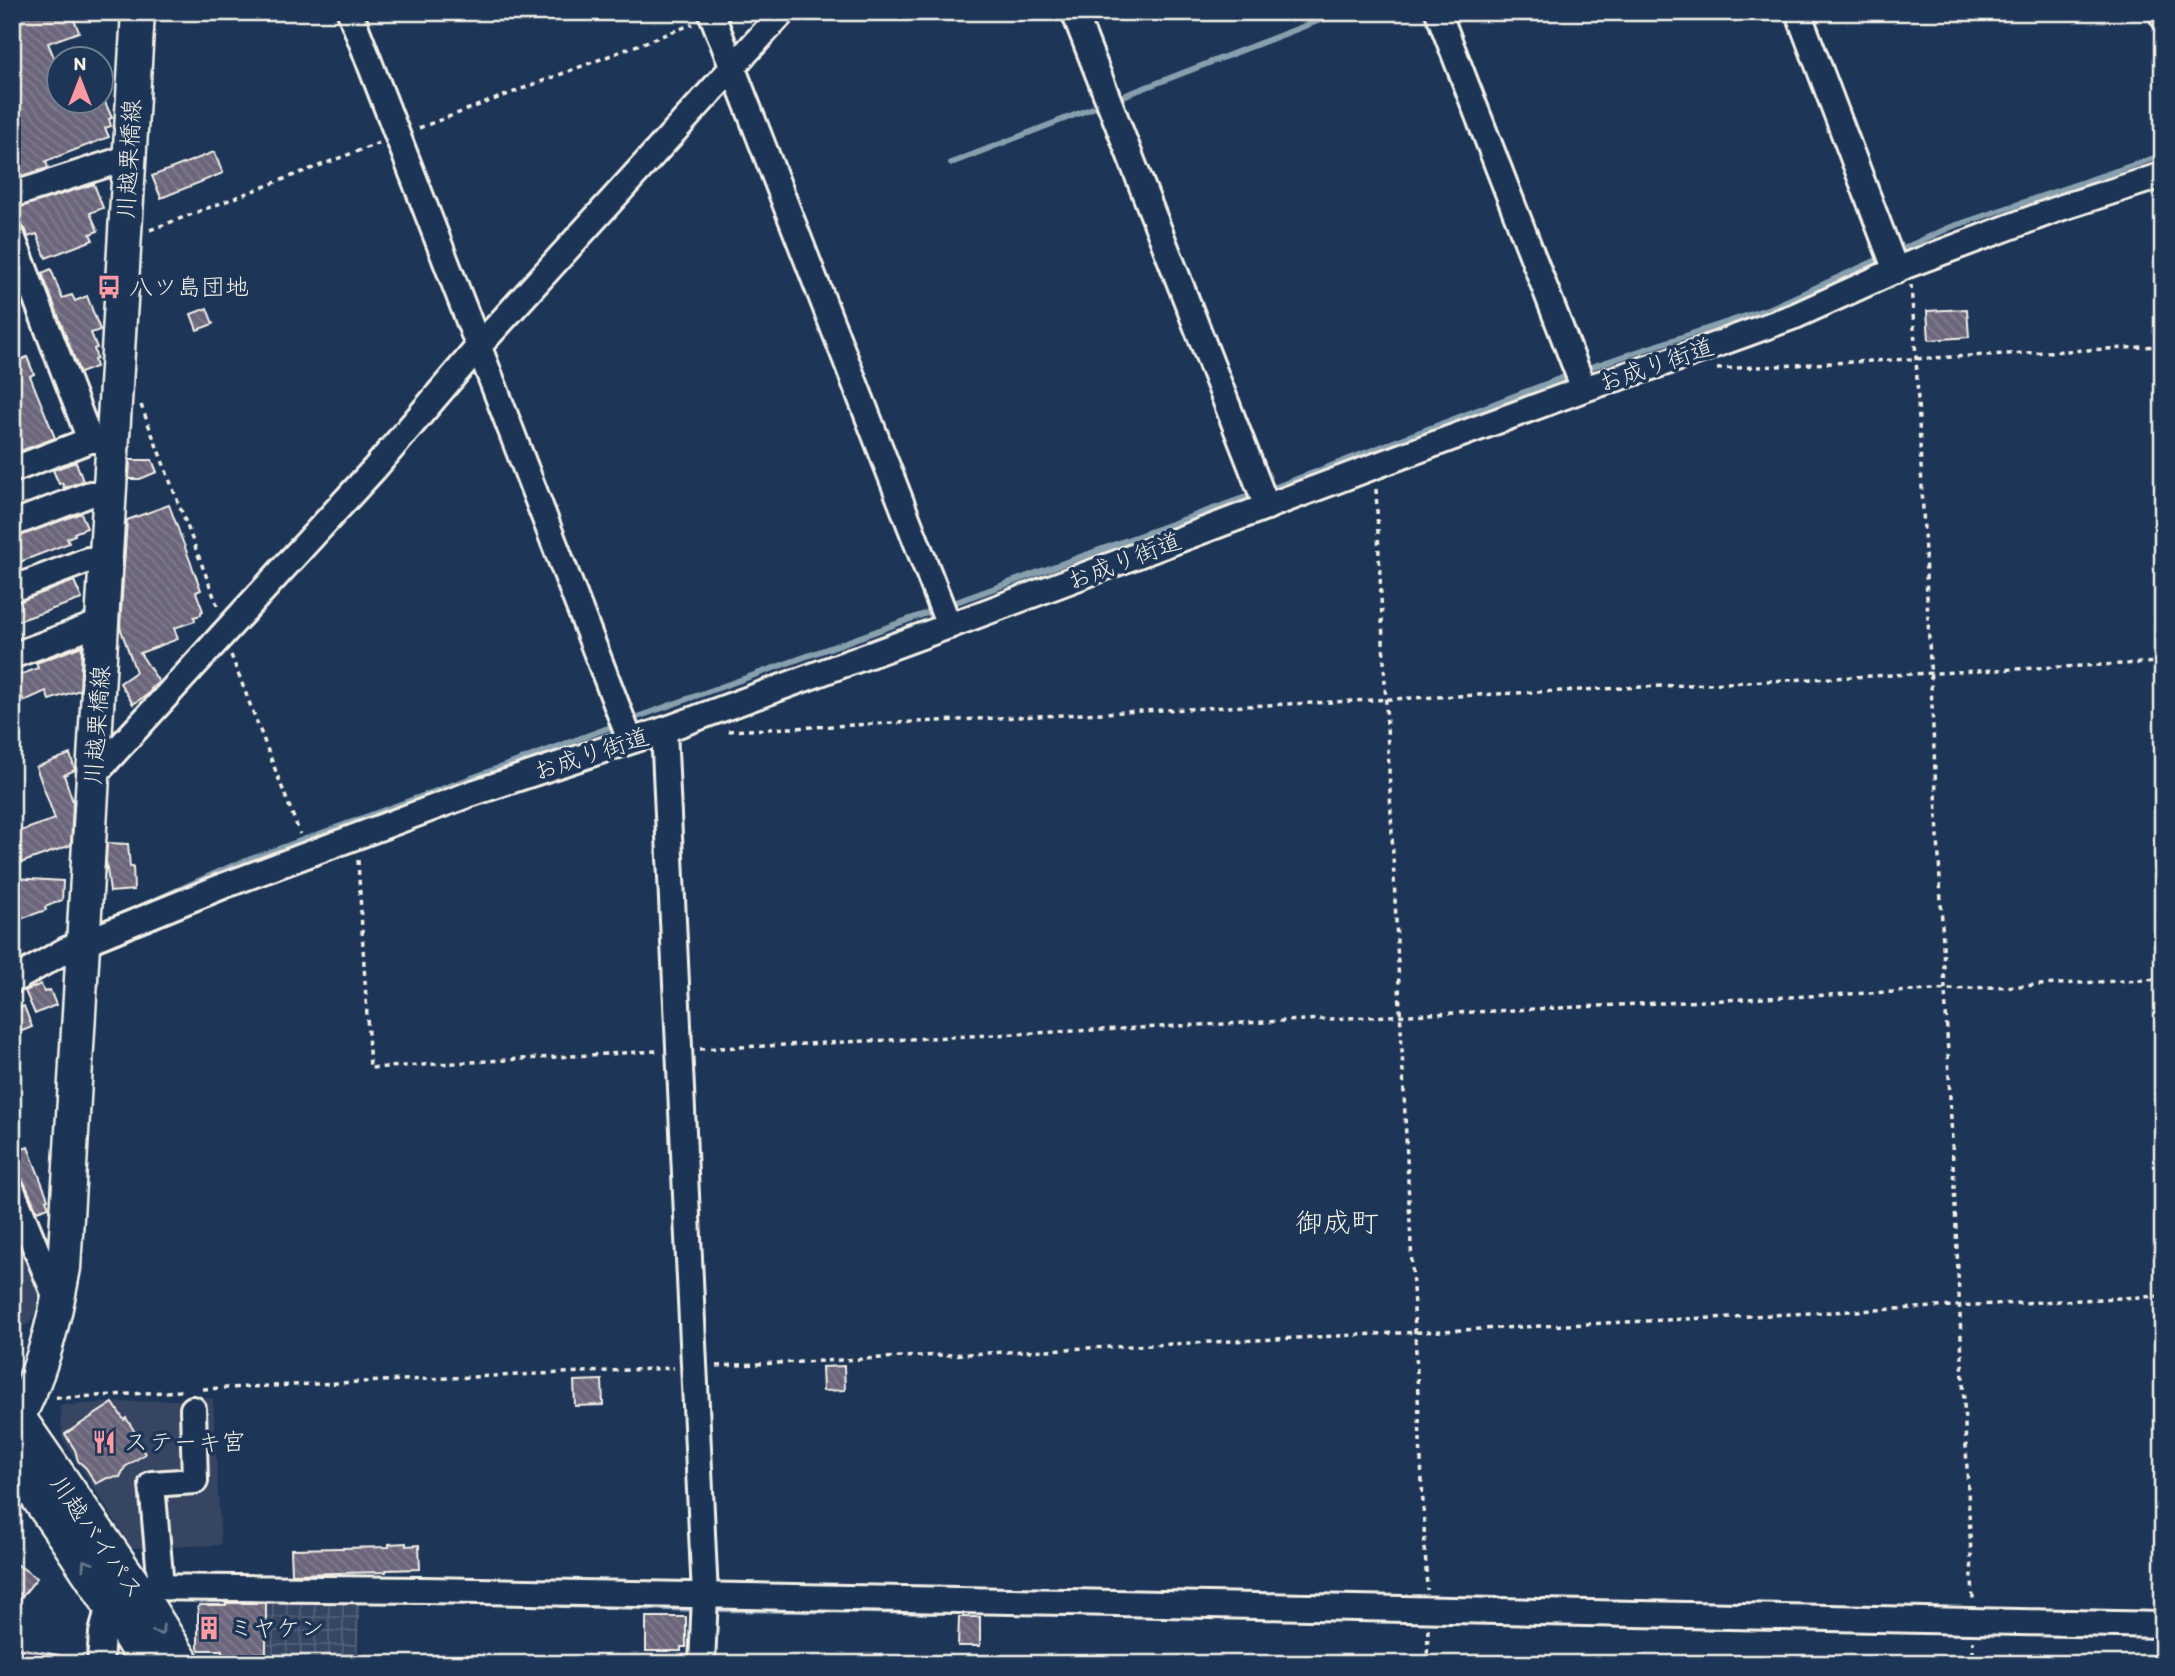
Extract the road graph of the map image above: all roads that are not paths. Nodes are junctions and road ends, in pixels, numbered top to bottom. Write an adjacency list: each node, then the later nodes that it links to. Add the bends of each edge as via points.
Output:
1 (138, 12): 9 (main road, 川越栗橋線)
2 (350, 12): 14 (street)
3 (783, 12): 8 (street)
4 (1074, 12): 19 (street)
5 (1438, 12): 15 (street)
6 (1798, 12): 13 (street)
7 (711, 14): 8 (street)
8 (733, 68): 14 (street); 24 (street)
9 (130, 157): 11 (street); 16 (main road, 川越栗橋線, via 117,377)
10 (2163, 175): 13 (street, お成り街道)
11 (12, 195)
12 (14, 248): 16 (street)
13 (1901, 268): 15 (street, お成り街道, via 1794,316)
14 (479, 346): 27 (street); 28 (street)
15 (1584, 390): 19 (street, お成り街道)
16 (101, 440): 17 (street); 18 (main road, 川越栗橋線)
17 (12, 470)
18 (110, 494): 20 (street, via 90,494); 21 (main road, 川越栗橋線)
19 (1266, 506): 24 (street, お成り街道)
20 (12, 524)
21 (107, 560): 22 (street, via 88,560); 23 (main road, 川越栗橋線)
22 (12, 589)
23 (103, 622): 25 (street); 28 (main road, 川越栗橋線)
24 (949, 626): 26 (street, お成り街道)
25 (12, 656)
26 (664, 730): 27 (street, お成り街道); 37 (street)
27 (630, 740): 29 (street, お成り街道, via 470,794)
28 (94, 775): 29 (main road, 川越栗橋線)
29 (84, 944): 30 (street, お成り街道); 32 (main road, 川越栗橋線, via 67,1230)
30 (12, 981)
31 (12, 1190): 32 (street)
32 (58, 1303): 34 (main road, 川越栗橋線, via 46,1350)
33 (195, 1396): 36 (street, via 195,1481 152,1484)
34 (18, 1413): 36 (highway, 川越バイパス)
35 (12, 1458): 36 (highway, 川越バイパス, one-way to 35, via 43,1500)
36 (135, 1591): 37 (street); 39 (street, via 102,1633); 40 (highway, 川越バイパス); 41 (highway, 川越バイパス, one-way to 41)
37 (705, 1596): 38 (street); 42 (street)
38 (2163, 1625)
39 (100, 1664)
40 (149, 1664)
41 (181, 1664)
42 (702, 1664)

